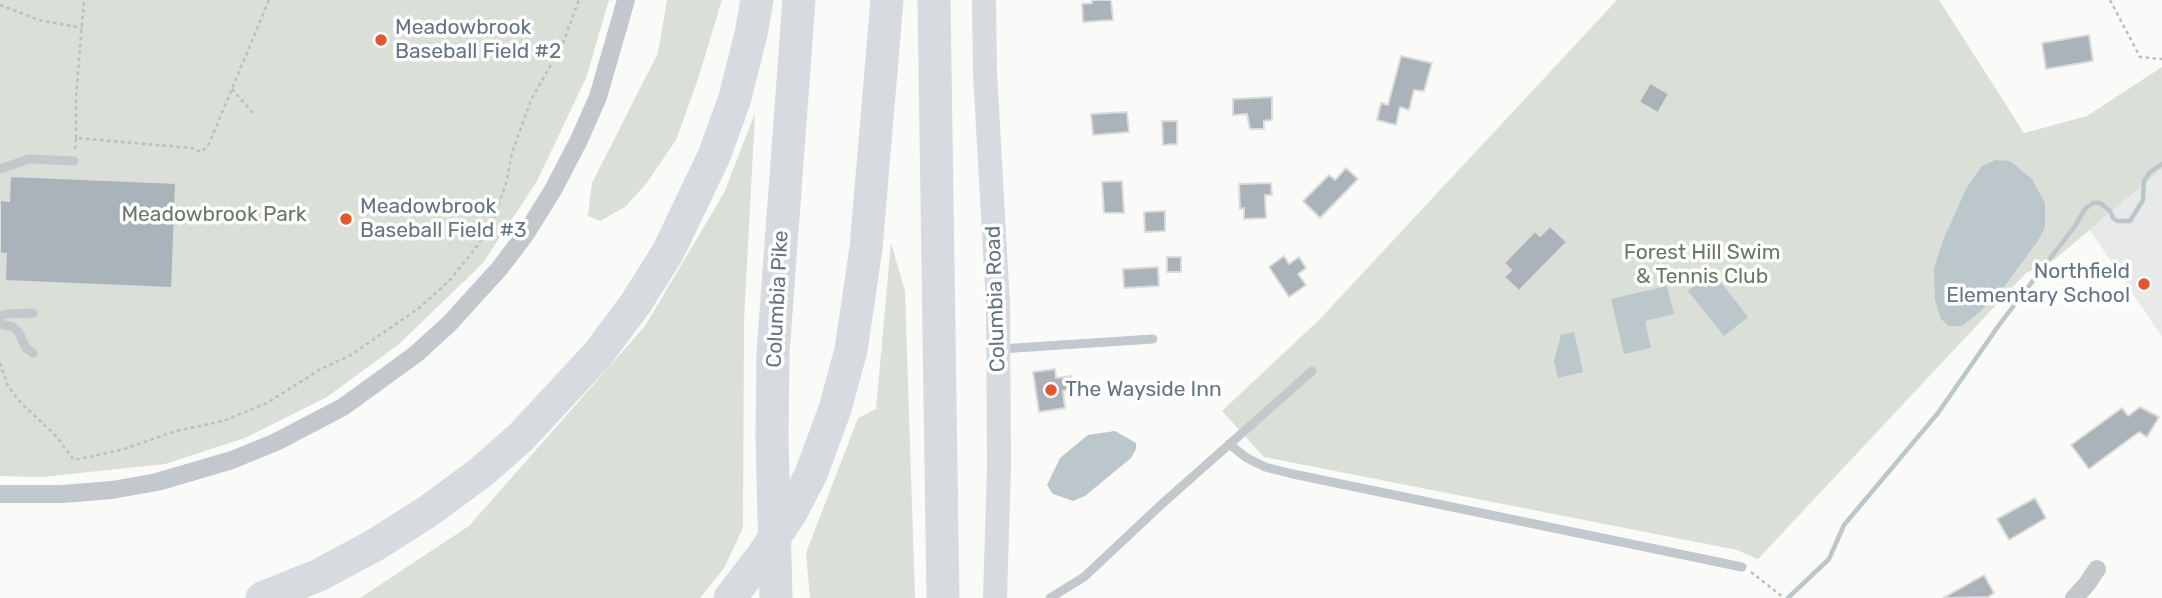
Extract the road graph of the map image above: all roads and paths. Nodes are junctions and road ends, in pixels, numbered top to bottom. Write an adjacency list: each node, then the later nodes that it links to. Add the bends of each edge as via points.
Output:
1 (84, 0): 12 (path)
2 (269, 0): 14 (path)
3 (579, 0): 26 (path, via 563,44 531,100 494,218 475,250 419,308 351,355 284,394 223,421 74,460 8,386)
4 (626, 0): 29 (street, via 598,97 554,190 499,269 416,354 343,407 232,460 157,482 112,489)
5 (757, 0): 32 (highway, via 734,101 715,156 668,252 598,354 521,438 427,512 319,575)
6 (799, 0): 34 (highway, Columbia Pike, via 774,353)
7 (887, 0): 33 (highway, via 865,260 851,350 811,474 792,511)
8 (934, 0): 35 (highway)
9 (984, 0): 24 (street, Columbia Road)
10 (2110, 0): 13 (path, via 2140,57)
11 (0, 5): 12 (path, via 39,20)
12 (82, 28): 16 (path)
13 (2162, 59)
14 (232, 89): 15 (path); 16 (path, via 208,146 201,152)
15 (253, 113)
16 (76, 138): 17 (path)
17 (75, 149)
18 (74, 161): 19 (lane, via 29,159)
19 (0, 169)
20 (33, 313): 21 (lane)
21 (0, 317)
22 (0, 324): 25 (lane, via 13,327)
23 (1153, 339): 24 (lane)
24 (998, 349): 36 (street, Columbia Road)
25 (33, 354)
26 (0, 363)
27 (1312, 371): 28 (lane)
28 (1230, 444): 30 (lane, via 1265,467 1293,474); 37 (lane, via 1083,577)
29 (0, 494)
30 (1742, 567): 38 (path)
31 (2097, 569): 39 (street)
32 (262, 598)
33 (730, 598)
34 (776, 598)
35 (943, 598)
36 (995, 598)
37 (1050, 598)
38 (1784, 598)
39 (2074, 598)

